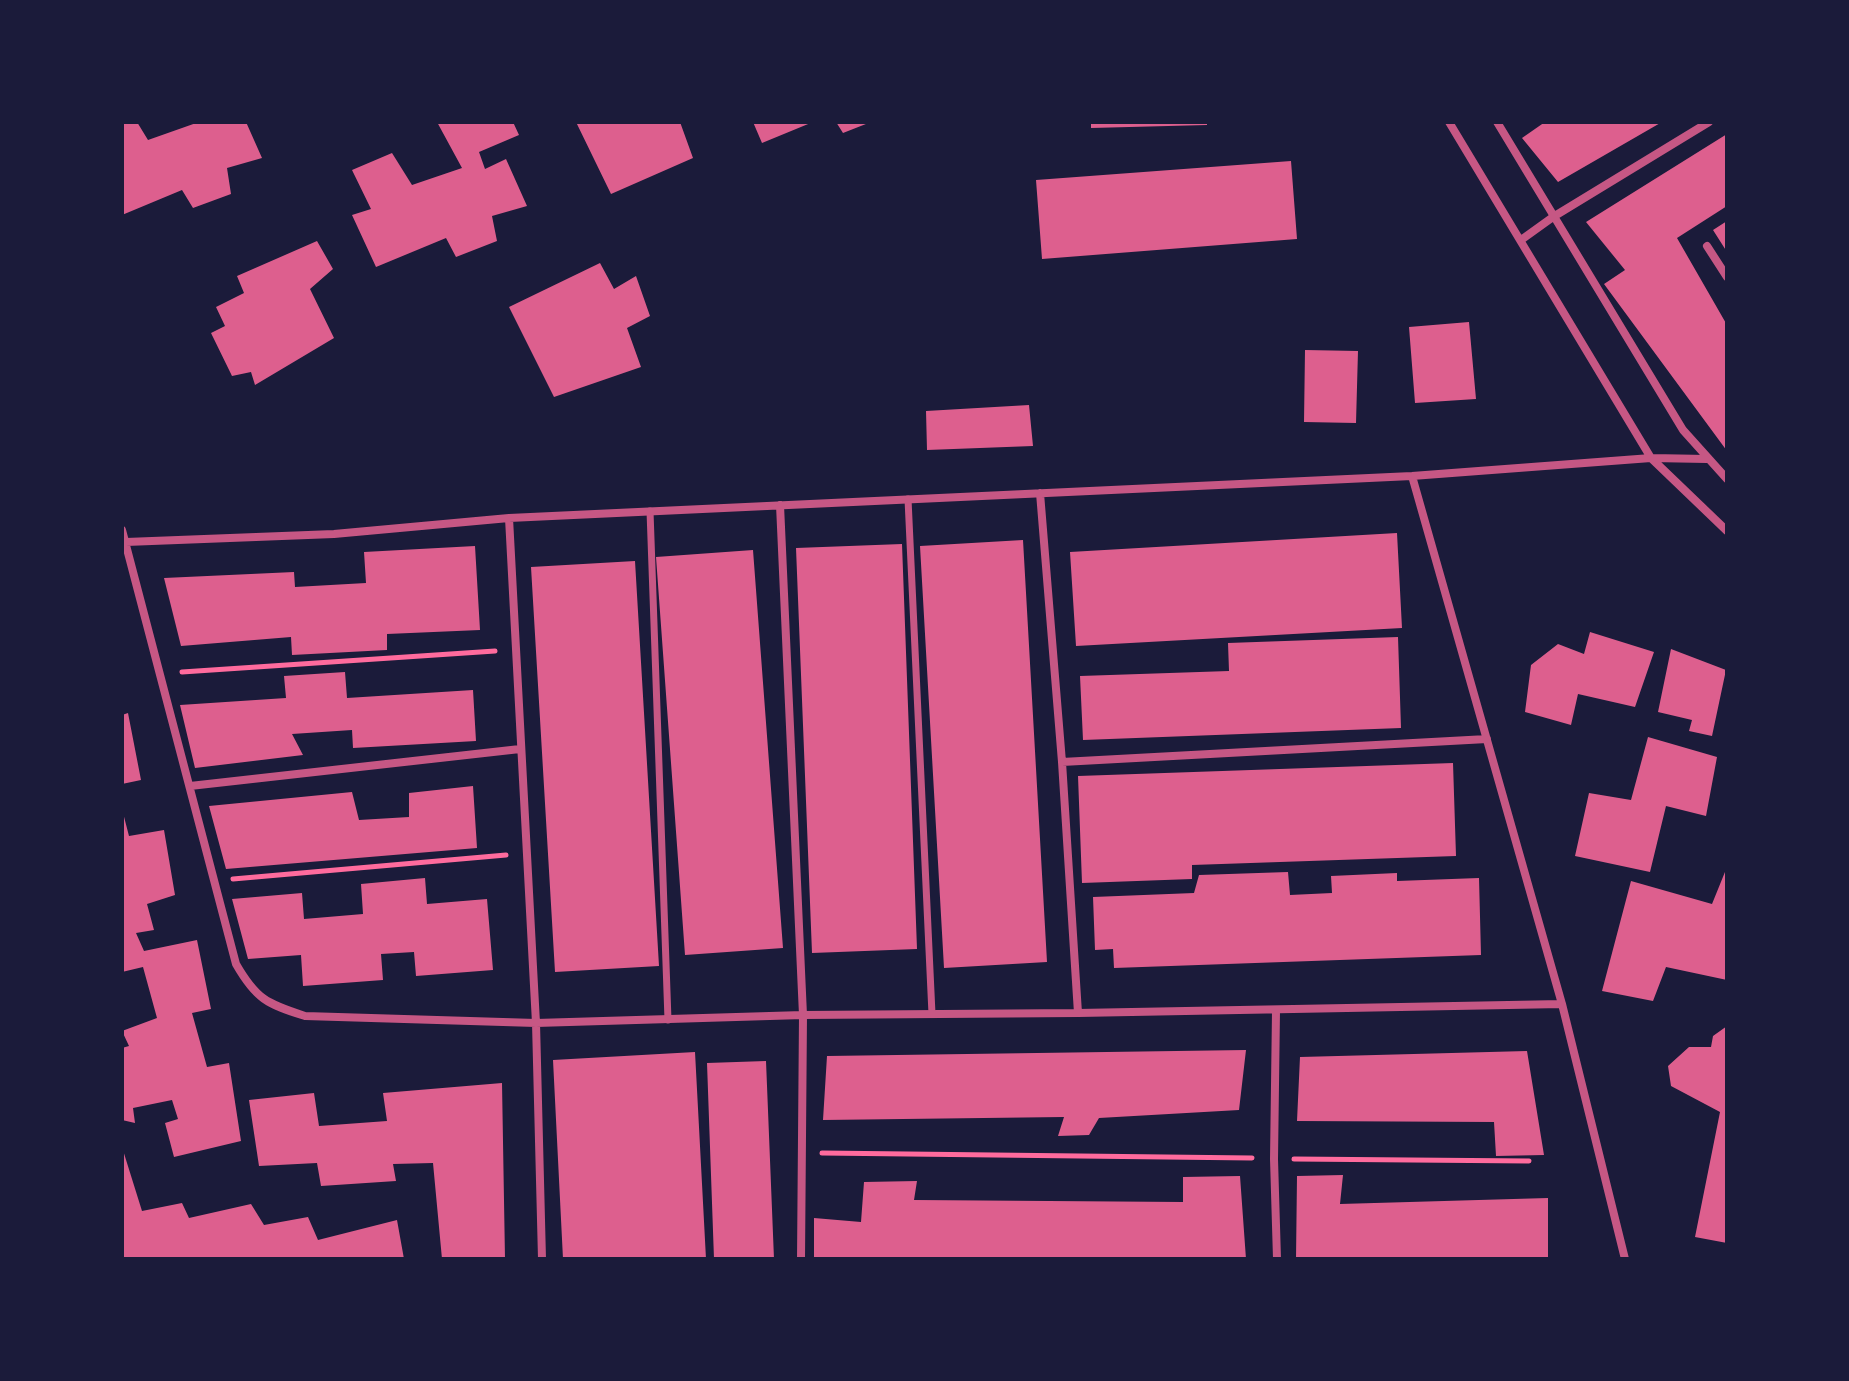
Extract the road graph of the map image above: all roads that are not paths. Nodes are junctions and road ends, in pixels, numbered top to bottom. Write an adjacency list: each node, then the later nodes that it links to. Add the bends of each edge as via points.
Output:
1 (1449, 122): 5 (street)
2 (1497, 122): 4 (street)
3 (1709, 122): 4 (street)
4 (1553, 217): 5 (street); 9 (street, via 1683,430)
5 (1521, 240): 8 (street)
6 (1707, 246): 7 (street)
7 (1727, 277)
8 (1651, 458): 9 (street); 10 (street); 18 (street)
9 (1707, 459): 11 (street)
10 (1412, 476): 12 (street); 20 (street)
11 (1727, 479)
12 (1040, 493): 13 (street); 22 (street)
13 (908, 499): 14 (street); 27 (street)
14 (780, 505): 15 (street); 28 (street)
15 (650, 511): 16 (street); 29 (street)
16 (509, 518): 19 (street, via 334,534); 21 (street)
17 (122, 530): 19 (street)
18 (1727, 531)
19 (126, 542): 23 (street)
20 (1487, 739): 22 (street); 24 (street)
21 (520, 749): 23 (street); 30 (street)
22 (1062, 762): 26 (street)
23 (190, 786): 30 (street, via 236,964 251,990 267,1001 305,1016)
24 (1562, 1004): 25 (street); 34 (street)
25 (1276, 1011): 26 (street); 33 (street)
26 (1078, 1013): 27 (street)
27 (932, 1014): 28 (street)
28 (803, 1015): 29 (street); 32 (street)
29 (668, 1020): 30 (street)
30 (536, 1023): 31 (street)
31 (542, 1259)
32 (801, 1259)
33 (1277, 1259)
34 (1625, 1259)

